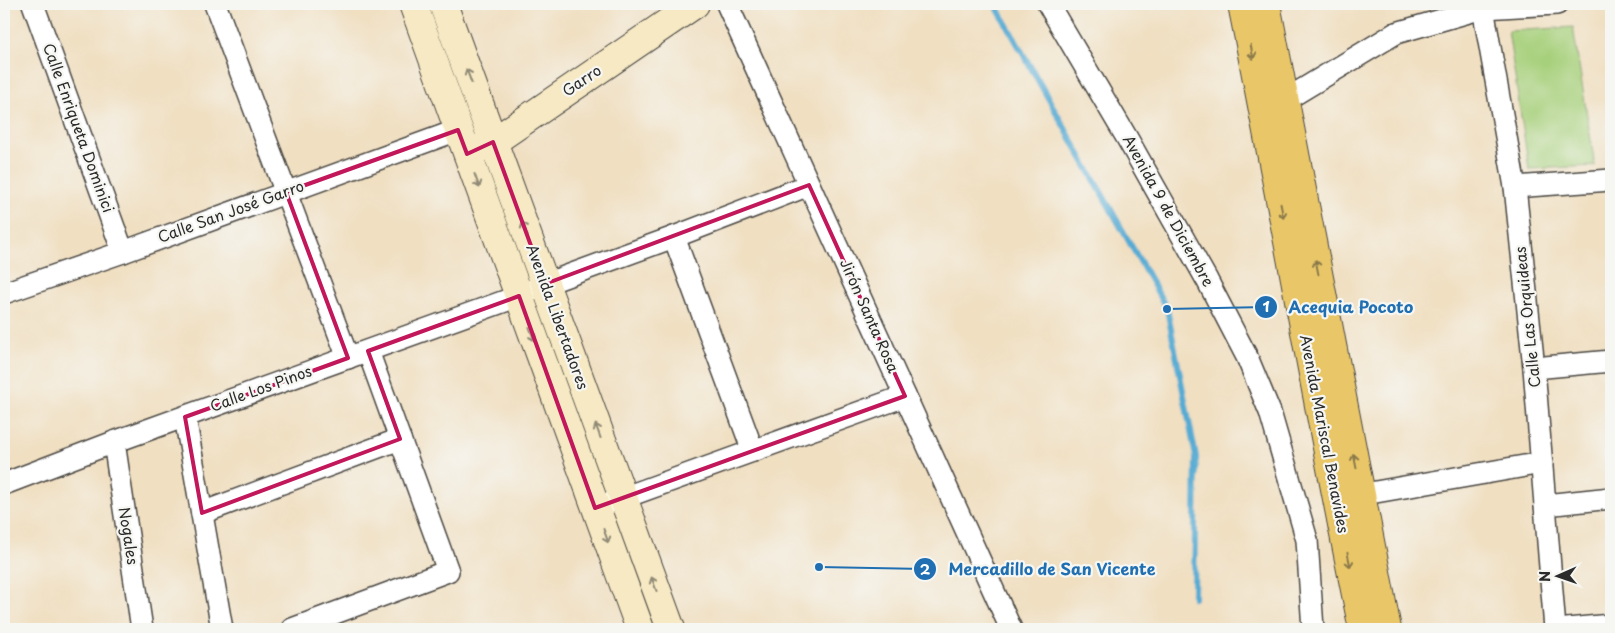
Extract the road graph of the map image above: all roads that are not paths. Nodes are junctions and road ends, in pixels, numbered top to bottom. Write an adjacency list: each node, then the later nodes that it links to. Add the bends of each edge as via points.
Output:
1 (33, 4): 20 (street, Calle Enriqueta Dominici)
2 (215, 4): 18 (street)
3 (413, 4): 13 (street, Avenida Libertadores)
4 (443, 4): 14 (street, Avenida Libertadores, one-way to 4)
5 (695, 4): 14 (street, Garro)
6 (727, 4): 16 (street, Jirón Santa Rosa)
7 (1048, 4): 48 (street, Avenida 9 de Diciembre, via 1128,138 1247,357 1266,403 1307,540)
8 (1242, 4): 12 (highway, Avenida Mariscal Benavides, one-way to 12)
9 (1266, 4): 12 (highway, Avenida Mariscal Benavides)
10 (1557, 4): 11 (street)
11 (1483, 8): 12 (street, via 1396,33); 17 (street, Calle Las Orquideas)
12 (1275, 107): 35 (highway, Avenida Mariscal Benavides)
13 (463, 142): 14 (street, Garro); 18 (street, Calle San José Garro); 23 (street, Avenida Libertadores, one-way to 23)
14 (493, 142): 21 (street, Avenida Libertadores, one-way to 14)
15 (1611, 180): 17 (street)
16 (809, 185): 19 (street, Calle Los Pinos); 28 (street, Jirón Santa Rosa)
17 (1515, 187): 27 (street, Calle Las Orquideas)
18 (286, 192): 20 (street, Calle San José Garro); 25 (street)
19 (674, 237): 21 (street, Calle Los Pinos); 32 (street)
20 (123, 252): 22 (street, Calle San José Garro)
21 (545, 284): 23 (street, Calle Los Pinos); 36 (street, Avenida Libertadores, one-way to 21)
22 (4, 293)
23 (519, 296): 24 (street, Calle Los Pinos); 39 (street, Avenida Libertadores, one-way to 39)
24 (368, 351): 25 (street, Calle Los Pinos); 30 (street)
25 (348, 358): 29 (street, Calle Los Pinos)
26 (1611, 361): 27 (street)
27 (1534, 368): 33 (street, Calle Las Orquideas)
28 (906, 396): 32 (street); 47 (street, Jirón Santa Rosa)
29 (185, 417): 31 (street, Calle Los Pinos); 40 (street)
30 (400, 439): 40 (street); 44 (street, via 448,571)
31 (114, 442): 34 (street, Calle Los Pinos); 42 (street, Nogales)
32 (753, 451): 36 (street)
33 (1542, 463): 35 (street); 38 (street, Calle Las Orquideas)
34 (4, 484)
35 (1349, 497): 49 (highway, Avenida Mariscal Benavides, one-way to 49); 50 (highway, Avenida Mariscal Benavides)
36 (623, 498): 39 (street); 46 (street, Avenida Libertadores, one-way to 36)
37 (1611, 498): 38 (street)
38 (1545, 505): 51 (street, Calle Las Orquideas)
39 (595, 508): 45 (street, Avenida Libertadores, one-way to 45)
40 (202, 513): 43 (street)
41 (1611, 625): 52 (street)
42 (142, 629)
43 (222, 629)
44 (292, 629)
45 (640, 629)
46 (671, 629)
47 (1011, 629)
48 (1313, 629)
49 (1363, 629)
50 (1387, 629)
51 (1555, 629)
52 (1567, 629)

